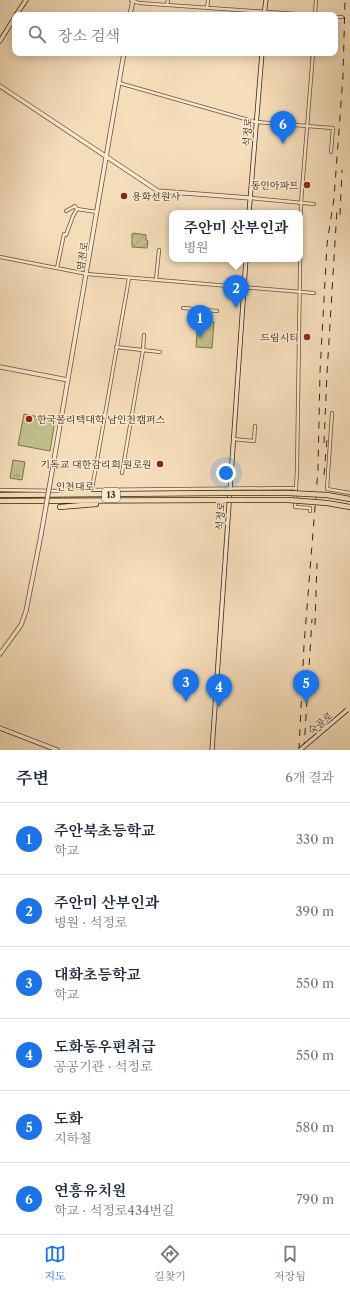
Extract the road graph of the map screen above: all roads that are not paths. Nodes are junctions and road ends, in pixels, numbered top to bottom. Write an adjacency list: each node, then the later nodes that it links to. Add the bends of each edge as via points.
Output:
1 (26, 0): 9 (street)
2 (132, 0): 7 (street); 10 (street)
3 (168, 0): 7 (street)
4 (208, 0): 8 (street)
5 (266, 0): 12 (street)
6 (316, 0): 13 (street)
7 (167, 5): 8 (street)
8 (207, 8): 11 (street)
9 (18, 12)
10 (130, 12)
11 (253, 12)
12 (265, 12)
13 (315, 12)
14 (338, 17): 15 (street)
15 (342, 17)
16 (12, 22): 18 (street)
17 (0, 31): 18 (street)
18 (4, 34): 19 (street)
19 (0, 41)
20 (123, 56): 23 (street, 염전로)
21 (262, 56): 25 (street, 석정로)
22 (313, 56): 26 (street)
23 (118, 82): 25 (street); 28 (street, 염전로)
24 (0, 86): 28 (street)
25 (256, 122): 26 (street); 29 (street, 석정로)
26 (308, 126): 27 (street, via 334,128); 30 (street)
27 (331, 152)
28 (105, 156): 29 (street, via 158,191); 36 (street, 염전로)
29 (250, 198): 30 (street); 33 (street, 석정로)
30 (301, 203): 31 (street); 34 (street)
31 (314, 204)
32 (77, 209): 35 (street, via 75,206); 36 (street); 41 (street, via 66,235 64,234)
33 (249, 210)
34 (301, 210)
35 (66, 211)
36 (97, 212): 42 (street, 염전로)
37 (159, 250): 44 (street)
38 (0, 257): 41 (street)
39 (246, 262): 45 (street, 석정로)
40 (300, 262): 46 (street)
41 (57, 268): 42 (street)
42 (87, 274): 43 (street); 55 (street, 염전로)
43 (128, 278): 44 (street); 51 (street)
44 (156, 280): 45 (street)
45 (244, 288): 46 (street); 58 (street, 석정로)
46 (300, 292): 47 (street); 61 (street)
47 (314, 293)
48 (183, 308): 49 (street)
49 (217, 311)
50 (144, 335): 52 (street)
51 (116, 348): 52 (street); 62 (street)
52 (143, 350): 53 (street); 59 (street)
53 (160, 352)
54 (0, 367): 55 (street)
55 (68, 380): 74 (street, 염전로, bridge, via 26,611 21,625)
56 (332, 413): 65 (street, via 327,489)
57 (255, 426): 58 (street, via 254,441)
58 (233, 439): 60 (street, 석정로)
59 (122, 473)
60 (230, 488): 61 (street); 62 (street); 78 (street, 석정로)
61 (296, 488): 73 (street, via 296,507)
62 (92, 489): 64 (street)
63 (0, 490): 64 (street)
64 (65, 491): 67 (highway)
65 (350, 494): 68 (street)
66 (0, 495): 67 (highway, 인천대로 / 13)
67 (127, 495): 68 (highway, 인천대로 / 13, bridge, via 288,493)
68 (350, 499)
69 (0, 501): 70 (highway, 인천대로 / 13)
70 (126, 501): 71 (highway); 72 (highway, 인천대로 / 13, bridge, via 288,500)
71 (60, 507)
72 (350, 507)
73 (310, 510)
74 (0, 654)
75 (349, 709): 79 (street, 숙골로, bridge)
76 (0, 728): 77 (street)
77 (57, 750)
78 (212, 750)
79 (300, 750)

